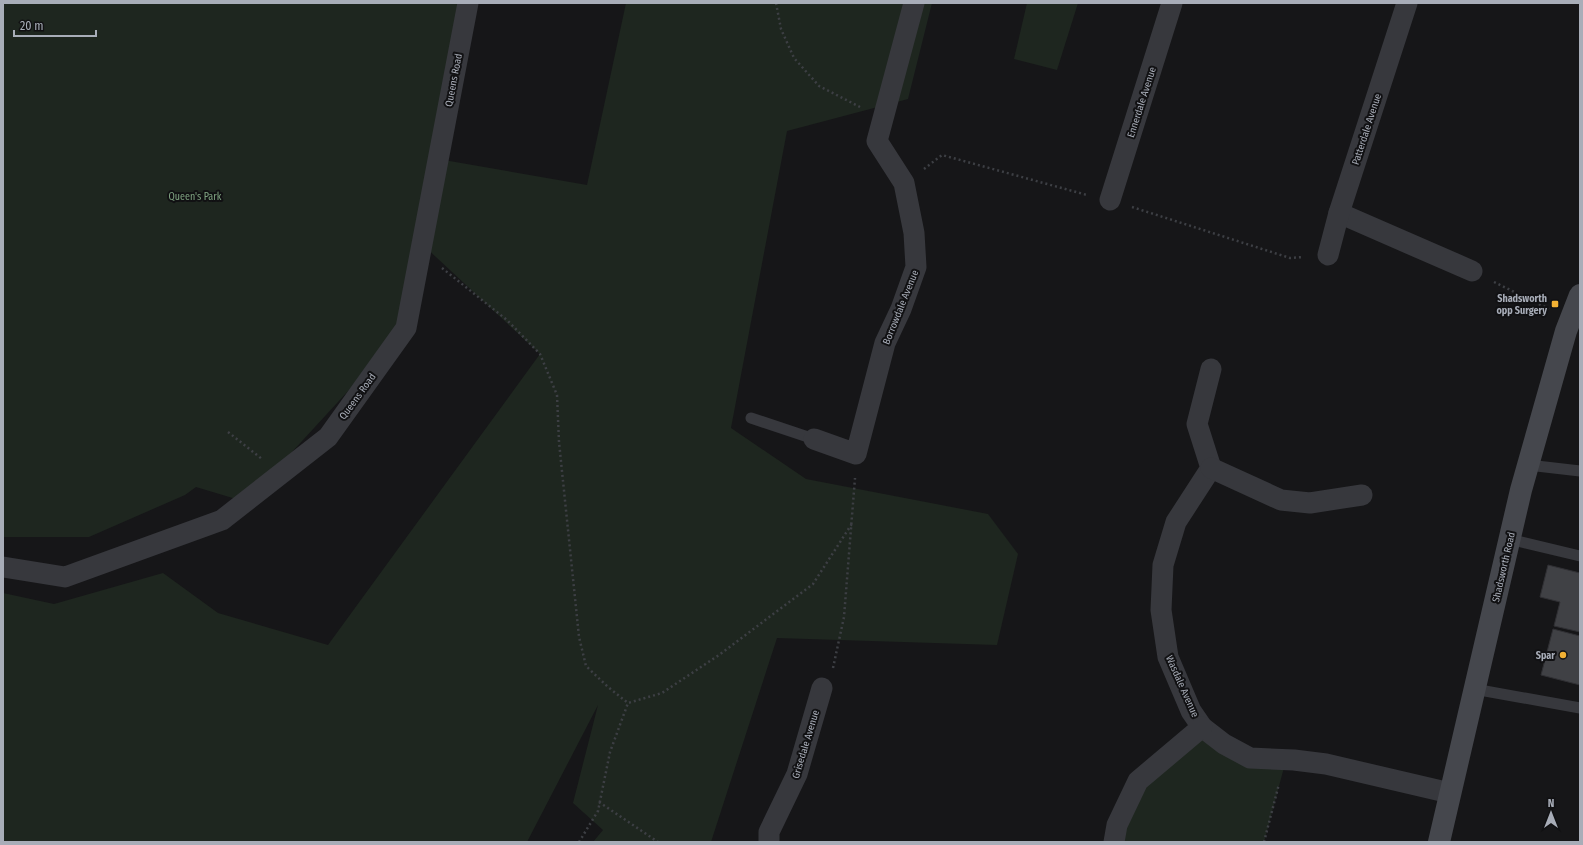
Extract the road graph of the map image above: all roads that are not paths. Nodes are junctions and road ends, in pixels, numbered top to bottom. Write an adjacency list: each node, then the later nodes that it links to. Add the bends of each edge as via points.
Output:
1 (468, 3): 19 (street, Queens Road, via 406,328 328,437 222,520 65,577)
2 (914, 3): 12 (street, Borrowdale Avenue, via 877,141 904,183 914,233 916,267 885,343 856,454)
3 (1172, 3): 5 (street, Ennerdale Avenue)
4 (1407, 3): 6 (street, Patterdale Avenue)
5 (1110, 200)
6 (1339, 213): 7 (street, Patterdale Avenue); 8 (street)
7 (1328, 255)
8 (1472, 271)
9 (1580, 295): 13 (main road, Shadsworth Road, via 1566,331)
10 (1211, 369): 14 (street, via 1197,424)
11 (751, 418): 12 (lane)
12 (814, 439)
13 (1528, 465): 15 (lane); 17 (main road, Shadsworth Road)
14 (1211, 468): 16 (street, via 1281,500 1310,503); 23 (street, Wasdale Avenue, via 1176,522 1162,573 1161,610 1168,657 1191,711)
15 (1580, 471)
16 (1362, 495)
17 (1509, 539): 18 (lane); 21 (main road, Shadsworth Road)
18 (1580, 556)
19 (3, 568)
20 (822, 688): 25 (street, Grisedale Avenue, via 797,774 769,832)
21 (1474, 689): 22 (lane); 24 (main road, Shadsworth Road)
22 (1580, 708)
23 (1202, 727): 24 (street, Wasdale Avenue, via 1224,744 1250,758 1326,764); 26 (street, via 1138,781 1116,825)
24 (1450, 793): 27 (main road, Shadsworth Road)
25 (769, 842)
26 (1114, 842)
27 (1439, 842)

